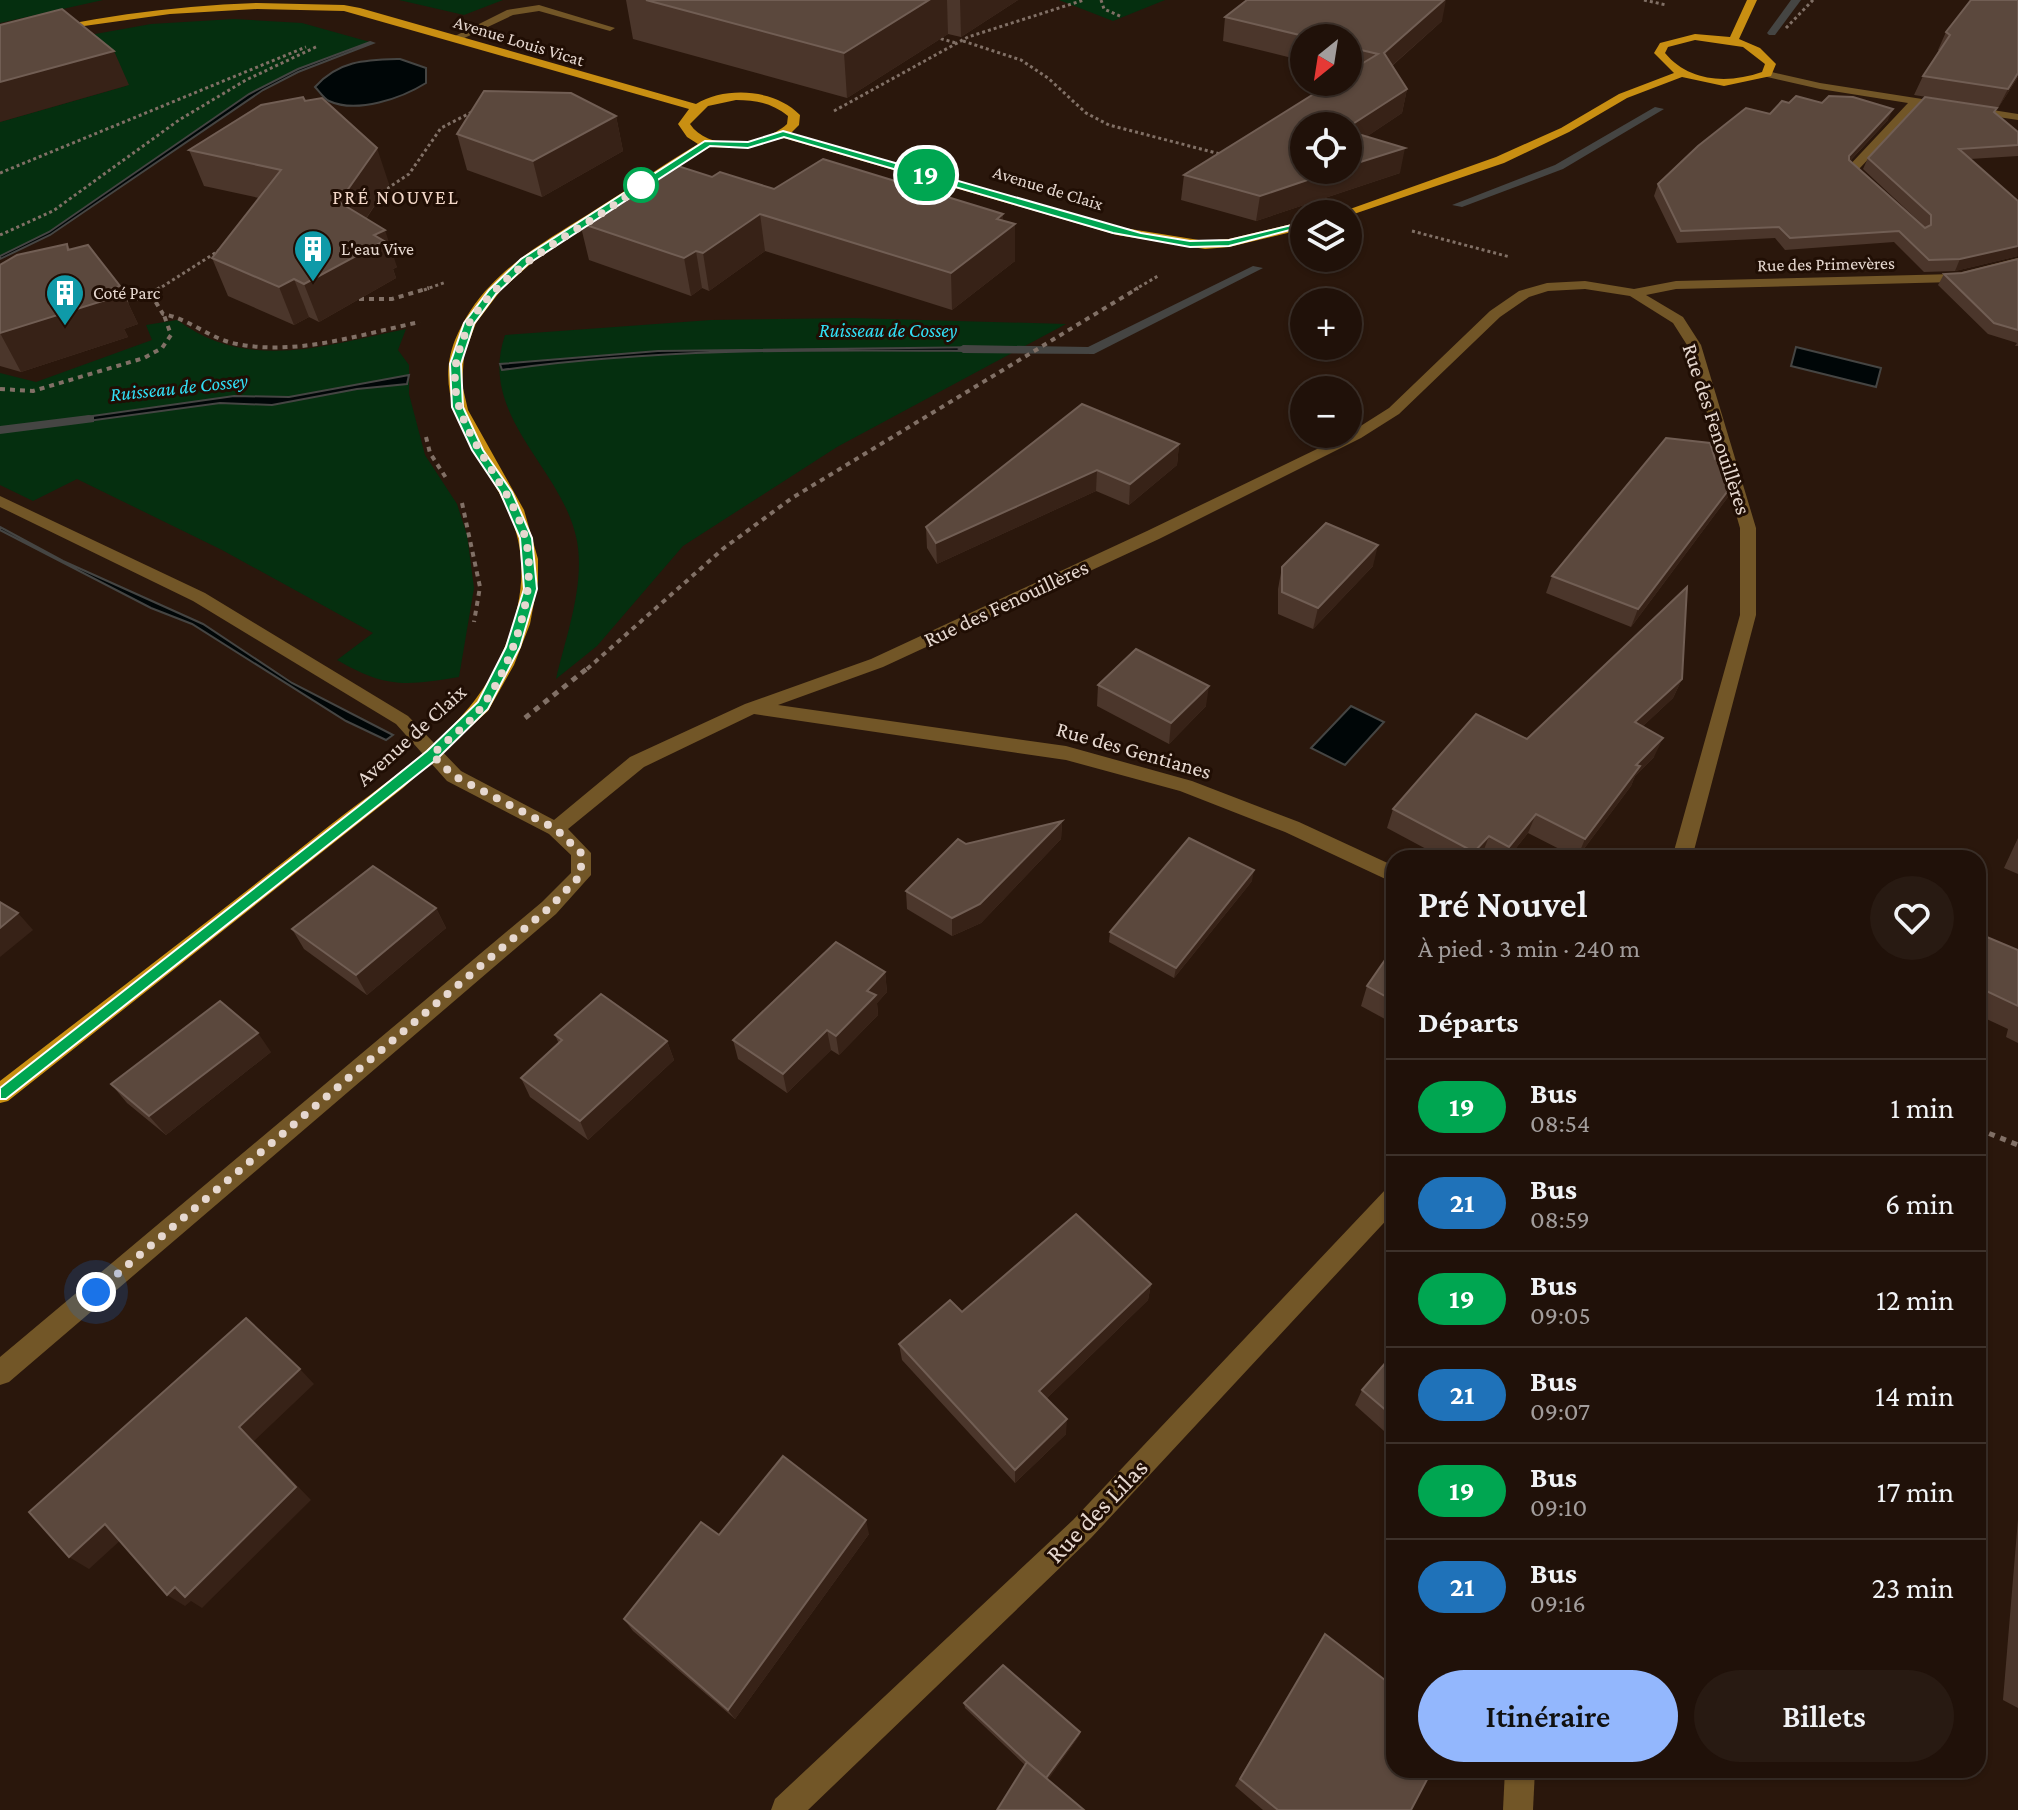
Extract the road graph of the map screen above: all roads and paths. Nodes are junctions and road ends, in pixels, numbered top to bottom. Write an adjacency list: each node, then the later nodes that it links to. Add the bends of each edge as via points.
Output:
1 (1084, 0): 8 (path)
2 (1101, 0): 4 (path, via 1104,9)
3 (1752, 0): 9 (main road)
4 (1122, 17)
5 (610, 28): 7 (street, via 539,8 511,12)
6 (933, 36): 11 (path)
7 (454, 39): 10 (main road, Avenue Louis Vicat, via 342,8 260,3 119,13); 16 (main road, Avenue Louis Vicat)
8 (962, 41): 11 (path); 21 (path, via 1021,60 1086,113 1109,125)
9 (1733, 41): 12 (main road, via 1695,37 1664,45 1659,53 1666,64); 13 (main road, via 1766,56 1771,64)
10 (0, 42)
11 (957, 43): 19 (path, via 826,117 844,127)
12 (1683, 73): 13 (main road, via 1724,82); 25 (main road, via 1623,96 1500,160)
13 (1767, 74): 14 (street)
14 (1916, 101): 17 (street); 23 (street, via 1852,169)
15 (485, 105): 24 (path, via 441,128 409,174)
16 (696, 108): 18 (main road, via 731,97 772,100 794,115 793,125); 20 (main road, via 684,124)
17 (2018, 117)
18 (783, 134): 19 (main road, Avenue de Claix); 20 (main road, Avenue de Claix, via 748,145)
19 (815, 142): 26 (main road, Avenue de Claix, via 1117,231 1190,244 1229,243)
20 (708, 143): 46 (main road, Avenue de Claix, via 525,262 469,323 455,364 458,407 526,538 530,589 513,647 483,705)
21 (1229, 156)
22 (0, 173): 27 (path, via 320,44 232,88 53,211)
23 (1874, 190)
24 (374, 198)
25 (1362, 207)
26 (1290, 228)
27 (0, 235)
28 (233, 242): 33 (path)
29 (2018, 262): 32 (street, Rue des Primevères, via 1955,278 1676,285)
30 (1161, 273): 44 (path, via 792,498 724,548)
31 (446, 282): 34 (path, via 374,303)
32 (1634, 293): 45 (street, Rue des Fenouillères, via 1585,285 1524,294 1495,314 1394,411 1356,435 877,663); 48 (street, Rue des Fenouillères, via 1678,320 1694,345 1748,528 1748,615)
33 (151, 294): 35 (path); 36 (path)
34 (359, 299)
35 (122, 303)
36 (163, 314): 37 (path, via 181,316 233,343 270,348); 38 (path, via 171,335 162,348 144,358 33,391)
37 (420, 322)
38 (0, 389)
39 (422, 423): 40 (path, via 430,453)
40 (454, 489)
41 (462, 500): 43 (path, via 480,587)
42 (0, 501): 46 (street, via 199,597 402,720)
43 (473, 631)
44 (589, 667)
45 (751, 708): 47 (street, Rue des Fenouillères, via 637,762); 49 (street, Rue des Gentianes, via 1066,753 1212,796)
46 (432, 755): 47 (street, via 454,776); 50 (main road, Avenue de Claix)
47 (556, 829): 54 (street, via 581,853 581,875 549,908)
48 (1684, 850)
49 (1386, 871)
50 (0, 1094)
51 (1986, 1132): 52 (path)
52 (2018, 1145)
53 (1386, 1205): 56 (street, Rue des Lilas, via 1082,1529)
54 (0, 1373)
55 (1520, 1778): 57 (street)
56 (786, 1810)
57 (1518, 1810)

